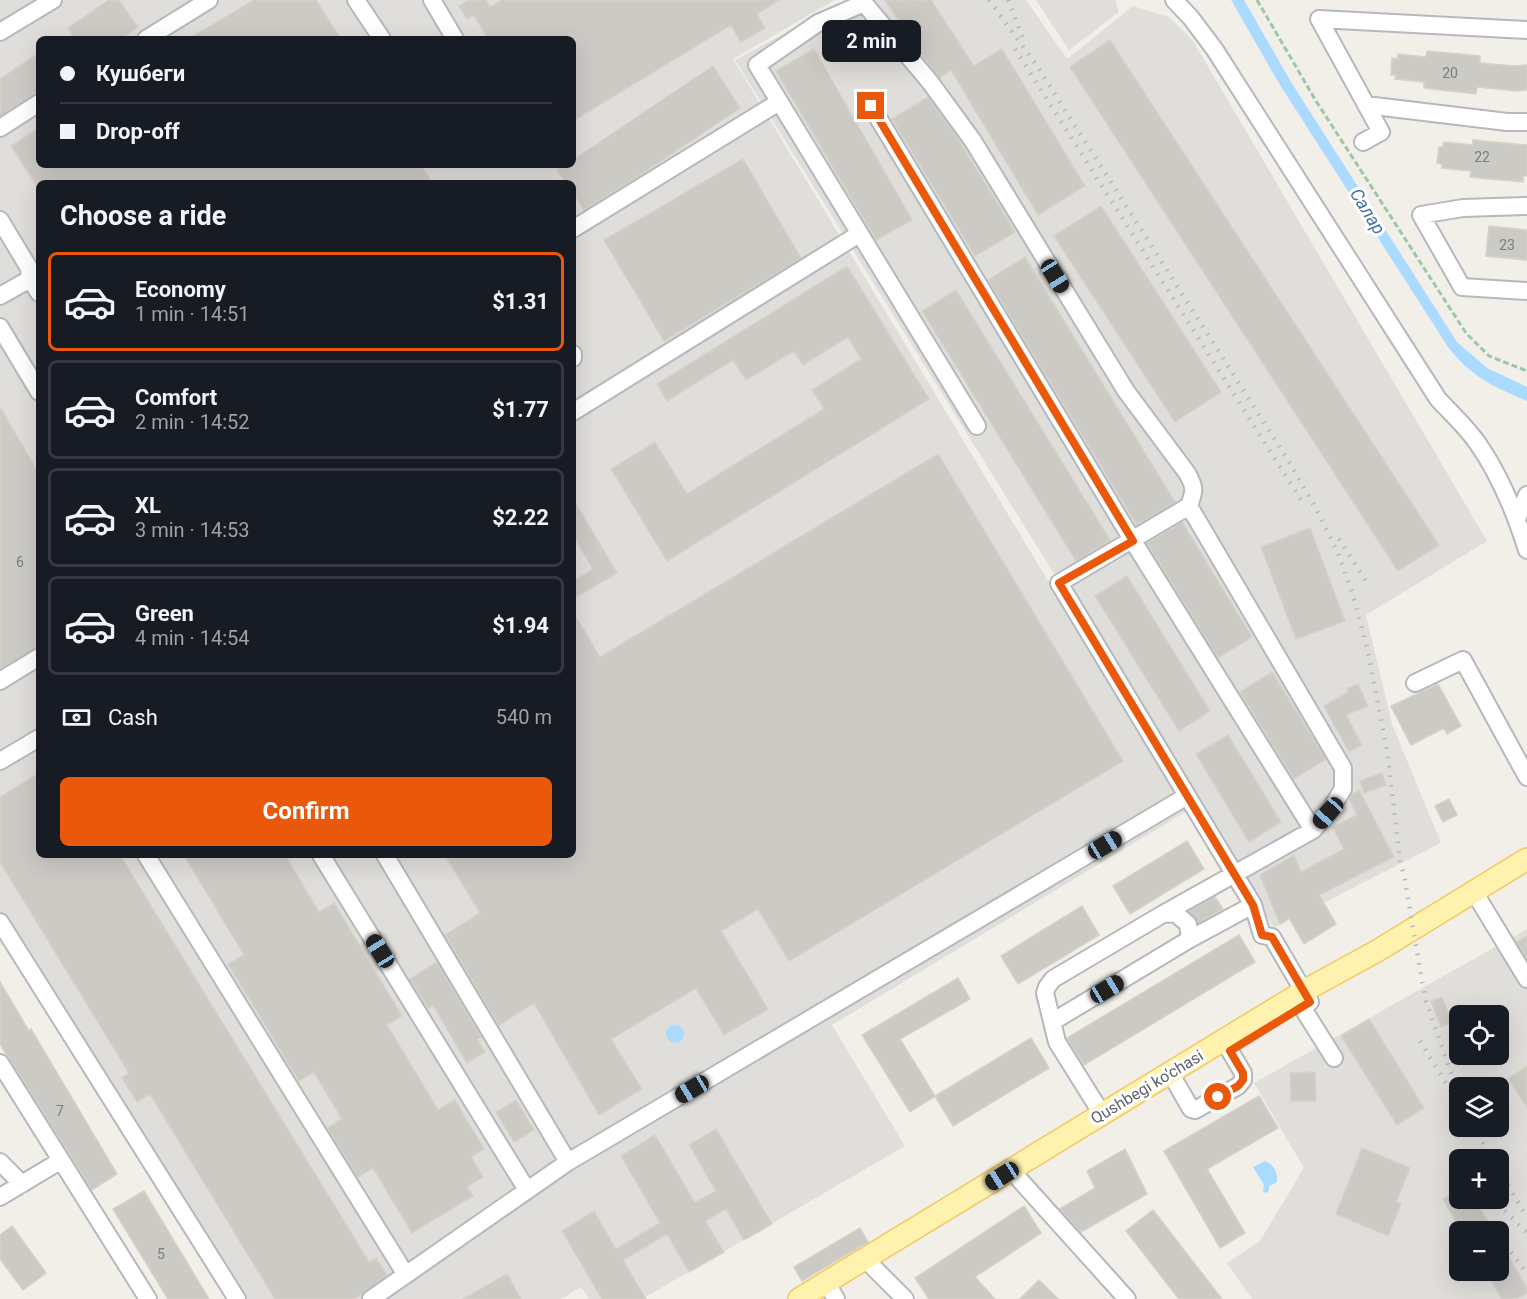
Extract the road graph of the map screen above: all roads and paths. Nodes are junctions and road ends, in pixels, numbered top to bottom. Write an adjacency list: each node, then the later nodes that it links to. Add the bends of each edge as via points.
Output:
1 (53, 0): 8 (street)
2 (209, 0): 9 (street)
3 (356, 0): 10 (street)
4 (1174, 0): 34 (street, via 1215,50 1438,399 1475,441)
5 (1257, 0): 28 (path, via 1316,101 1466,333 1489,356)
6 (438, 2): 11 (street)
7 (1527, 30): 14 (street, via 1319,19)
8 (0, 32)
9 (151, 36)
10 (380, 36)
11 (454, 36)
12 (779, 102): 21 (street); 22 (street); 33 (street, via 757,65 818,23 864,3 973,141 1126,391 1187,473 1194,492)
13 (36, 105): 17 (street)
14 (1366, 105): 16 (street); 18 (street, via 1381,132)
15 (871, 106): 35 (street)
16 (1527, 122)
17 (0, 128)
18 (1363, 142)
19 (1527, 207): 25 (street, via 1464,208 1421,215 1462,287)
20 (0, 220): 23 (street, via 29,268)
21 (576, 227)
22 (859, 234): 30 (street); 31 (street)
23 (30, 279): 24 (street); 26 (street)
24 (36, 288)
25 (1527, 291)
26 (0, 296)
27 (0, 327): 29 (street)
28 (1527, 371)
29 (36, 387)
30 (576, 410)
31 (977, 426)
32 (1527, 495): 34 (street)
33 (1189, 506): 35 (street); 44 (street, via 1343,768 1343,789)
34 (1517, 519): 36 (street)
35 (1133, 541): 43 (street, via 1059,583); 44 (street)
36 (1527, 550)
37 (36, 659): 38 (street)
38 (0, 681)
39 (1415, 683): 42 (street, via 1463,660)
40 (36, 740): 41 (street)
41 (0, 761)
42 (1527, 777)
43 (1187, 796): 50 (street); 66 (street)
44 (1313, 830): 50 (street)
45 (148, 858): 73 (street)
46 (323, 858): 69 (street)
47 (387, 858): 66 (street)
48 (1527, 859): 57 (main road, Qushbegi ko'chasi)
49 (1527, 870): 51 (main road, Qushbegi ko'chasi)
50 (1235, 874): 52 (street); 53 (street)
51 (1479, 900): 56 (street); 57 (main road, Qushbegi ko'chasi)
52 (1253, 905): 55 (street); 57 (street, via 1262,935 1272,937)
53 (1163, 914): 55 (street, via 1181,916 1188,924); 58 (street, via 1053,980 1046,993)
54 (0, 922): 76 (street)
55 (1190, 939): 58 (street)
56 (1527, 979)
57 (1305, 1000): 59 (main road, Qushbegi ko'chasi); 60 (street); 63 (main road, Qushbegi ko'chasi)
58 (1052, 1022): 63 (street, via 1057,1042)
59 (1230, 1051): 62 (main road, Qushbegi ko'chasi); 62 (street, via 1243,1073 1238,1086 1195,1110)
60 (1334, 1058)
61 (0, 1063): 64 (street)
62 (1176, 1083): 67 (main road, Qushbegi ko'chasi)
63 (1102, 1114): 71 (main road, Qushbegi ko'chasi)
64 (60, 1161): 68 (street); 75 (street)
65 (0, 1162): 68 (street)
66 (568, 1162): 69 (street)
67 (1019, 1179): 71 (main road, Qushbegi ko'chasi); 80 (street)
68 (22, 1184): 70 (street)
69 (527, 1190): 73 (street)
70 (0, 1197)
71 (905, 1242): 72 (main road, Qushbegi ko'chasi); 78 (main road, Qushbegi ko'chasi)
72 (873, 1267): 74 (main road, Qushbegi ko'chasi); 79 (street)
73 (406, 1275): 77 (street)
74 (830, 1297)
75 (148, 1299)
76 (237, 1299)
77 (371, 1299)
78 (799, 1299)
79 (905, 1299)
80 (1126, 1299)

